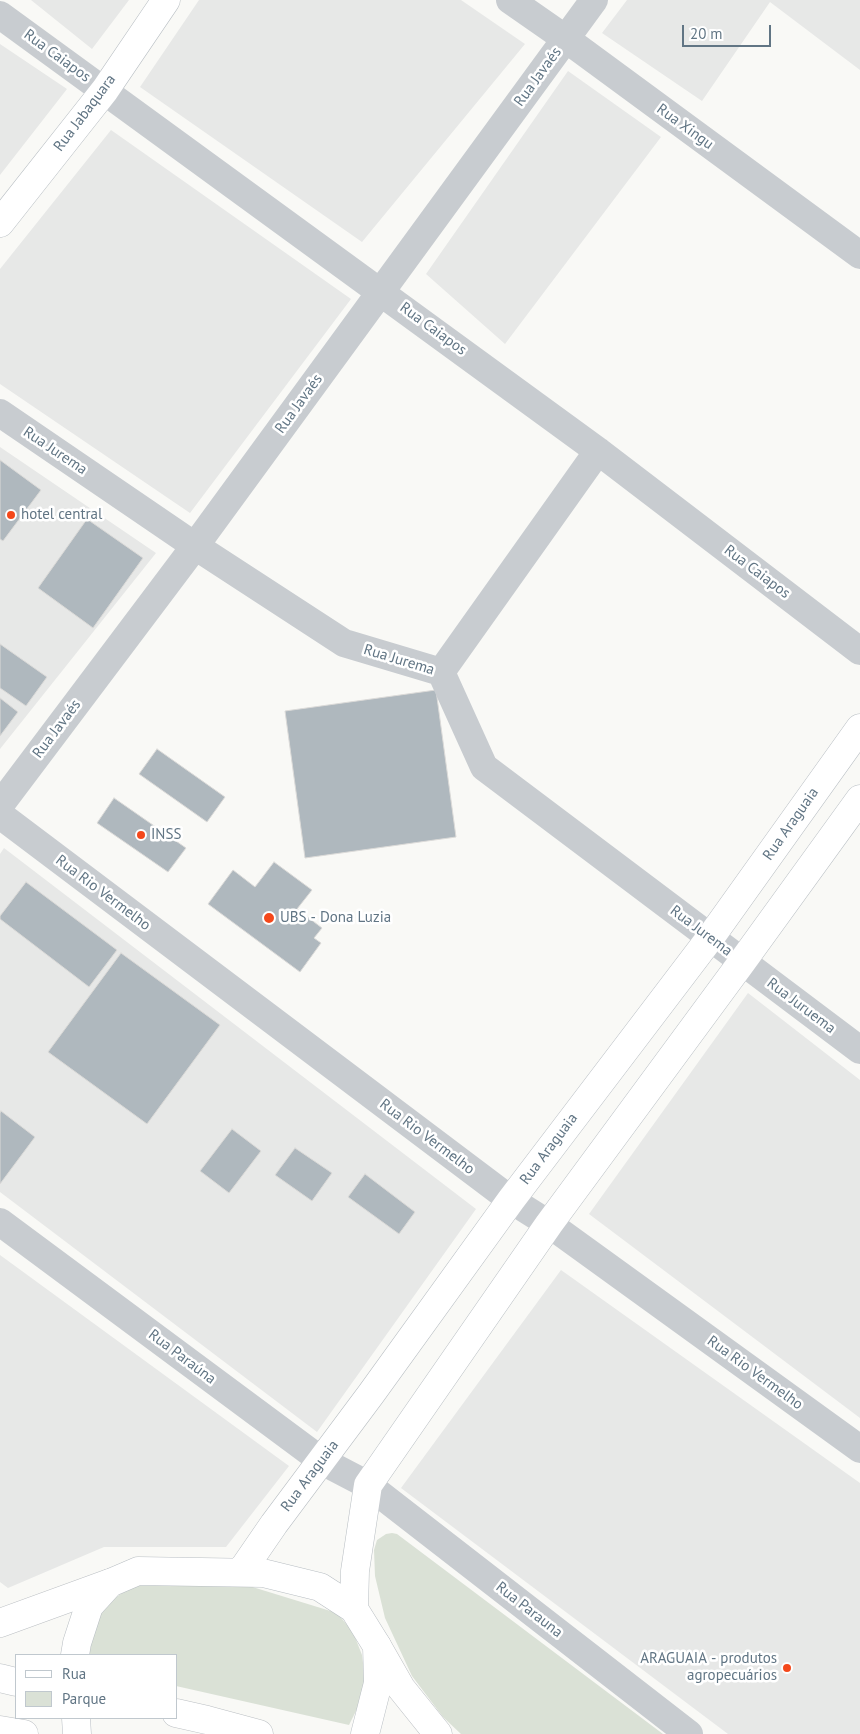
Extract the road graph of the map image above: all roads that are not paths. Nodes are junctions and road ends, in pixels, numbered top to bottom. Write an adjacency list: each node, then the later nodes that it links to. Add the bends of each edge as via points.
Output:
1 (166, 0): 6 (main road, Rua Jabaquara)
2 (510, 0): 5 (street, Rua Xingu)
3 (594, 0): 5 (street, Rua Javaés)
4 (0, 15): 6 (street, Rua Caiapos)
5 (566, 39): 8 (street, Rua Xingu); 9 (street, Rua Javaés)
6 (105, 90): 7 (main road, Rua Jabaquara); 9 (street, Rua Caiapos)
7 (0, 223)
8 (860, 255)
9 (382, 292): 11 (street, Rua Caiapos); 12 (street, Rua Javaés)
10 (0, 413): 12 (street, Rua Jurema)
11 (598, 451): 13 (street, Rua Caiapos); 14 (street)
12 (195, 546): 14 (street, Rua Jurema, via 344,643); 17 (street, Rua Javaés)
13 (860, 651)
14 (441, 672): 19 (street, Rua Jurema, via 484,767)
15 (860, 728): 19 (main road, Rua Araguaia)
16 (860, 799): 20 (main road)
17 (0, 805)
18 (0, 815): 22 (street, Rua Rio Vermelho)
19 (710, 938): 20 (street, Rua Jurema); 22 (main road, Rua Araguaia)
20 (742, 962): 21 (street, Rua Juruema); 24 (main road)
21 (860, 1050)
22 (510, 1200): 24 (street, Rua Rio Vermelho); 26 (main road, Rua Araguaia)
23 (0, 1222): 26 (street, Rua Paraúna)
24 (549, 1224): 25 (street, Rua Rio Vermelho); 27 (main road)
25 (860, 1449)
26 (322, 1461): 27 (street, Rua Paraúna); 28 (main road, Rua Araguaia)
27 (368, 1485): 30 (main road, via 355,1571); 44 (street, Rua Parauna)
28 (241, 1572): 29 (main road, via 138,1571); 30 (main road, via 263,1573 320,1587)
29 (110, 1583): 31 (main road); 33 (main road, via 88,1606)
30 (354, 1609): 32 (main road)
31 (2, 1619)
32 (377, 1646): 42 (main road, via 378,1683); 43 (main road, via 401,1688)
33 (75, 1654)
34 (0, 1678): 35 (main road)
35 (15, 1682)
36 (178, 1714): 41 (main road)
37 (76, 1719): 40 (main road)
38 (0, 1730): 39 (main road)
39 (24, 1734)
40 (77, 1734)
41 (259, 1734)
42 (365, 1734)
43 (438, 1734)
44 (690, 1734)

